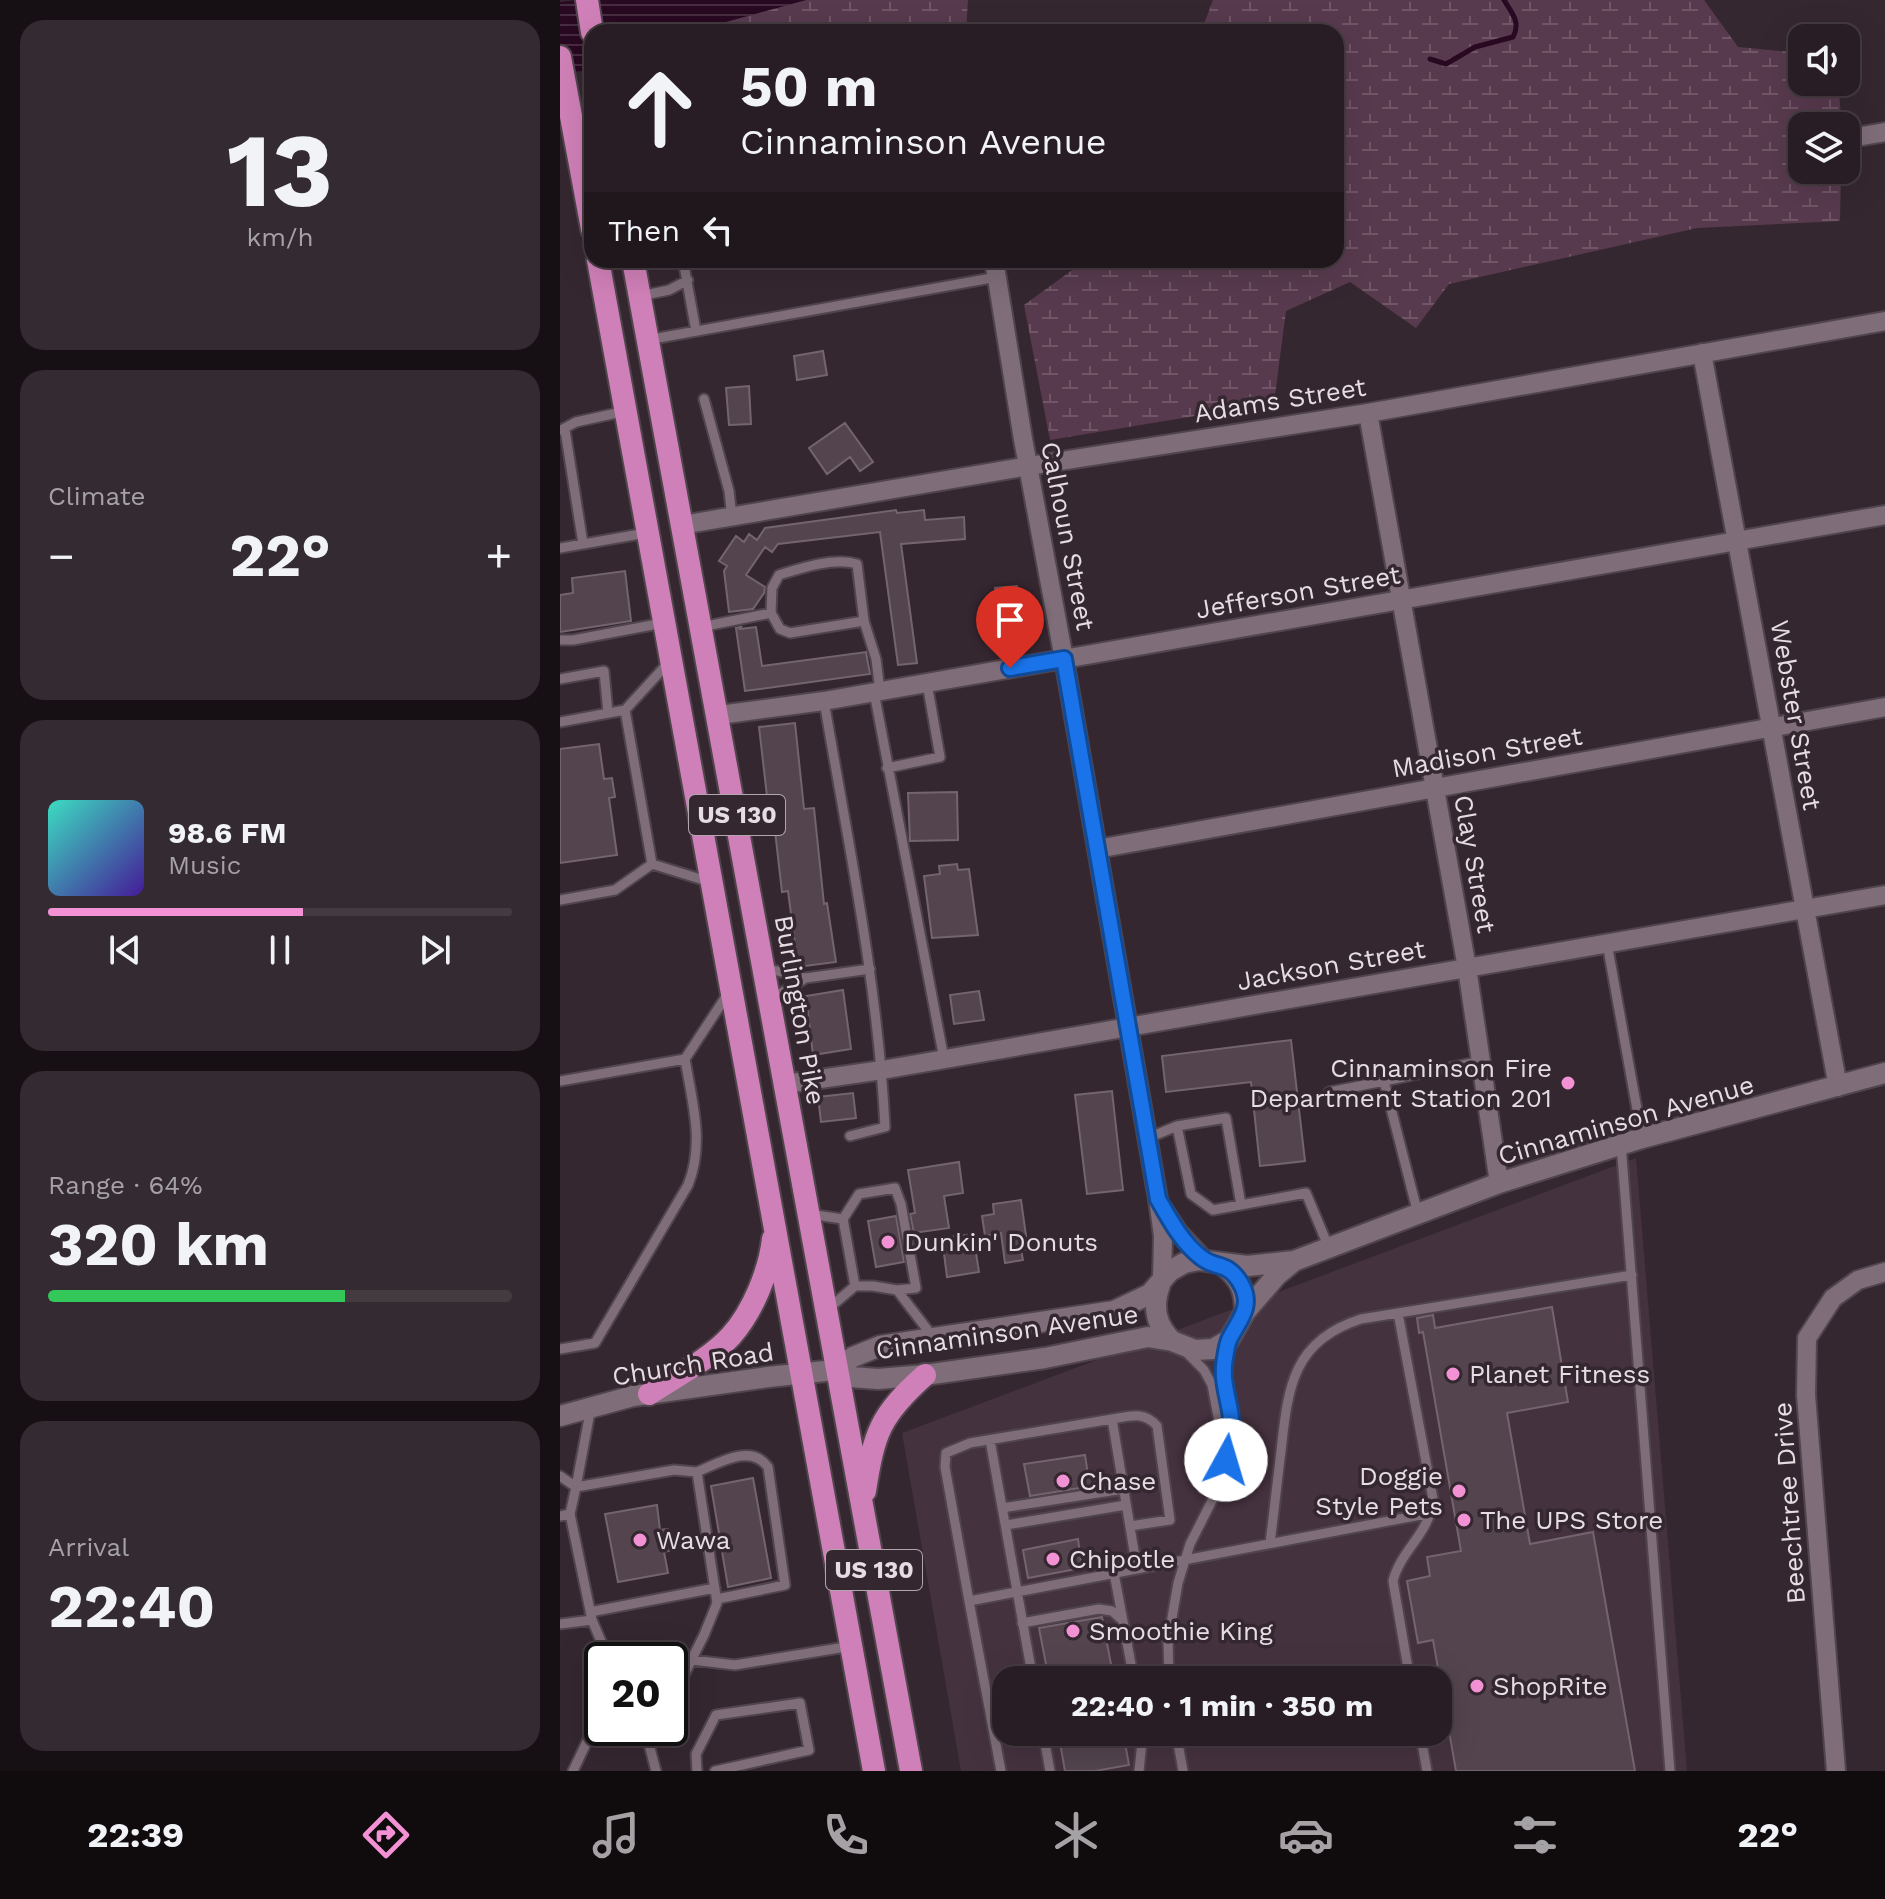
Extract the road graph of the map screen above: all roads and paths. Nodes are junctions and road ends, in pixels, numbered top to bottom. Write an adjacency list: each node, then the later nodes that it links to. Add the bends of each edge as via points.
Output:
1 (587, 0): 2 (highway)
2 (591, 24)
3 (560, 57): 7 (highway)
4 (560, 106): 7 (highway)
5 (1885, 132): 6 (street)
6 (1860, 136)
7 (578, 154): 8 (highway)
8 (584, 186)
9 (599, 268): 20 (highway, US 130)
10 (635, 268): 14 (highway, Burlington Pike / US 130)
11 (685, 268): 13 (lane)
12 (996, 269): 16 (lane); 23 (street, Calhoun Street)
13 (688, 280): 14 (lane); 16 (lane)
14 (640, 296): 17 (highway, Burlington Pike / US 130)
15 (1885, 321): 18 (street, Adams Street)
16 (696, 331): 17 (lane)
17 (647, 340): 26 (highway, Burlington Pike / US 130)
18 (1702, 353): 21 (street, Adams Street); 28 (street, Webster Street)
19 (704, 399): 25 (lane)
20 (626, 411): 22 (lane); 27 (highway, US 130)
21 (1368, 413): 23 (street, Adams Street); 31 (street, Clay Street)
22 (562, 430): 29 (lane)
23 (1029, 466): 25 (street, Adams Street); 37 (street, Calhoun Street)
24 (1885, 515): 28 (street, Jefferson Street)
25 (732, 517): 26 (street, Adams Street)
26 (682, 525): 35 (highway, Burlington Pike / US 130)
27 (649, 533): 29 (lane); 34 (highway, US 130)
28 (1737, 541): 31 (street, Jefferson Street); 48 (street, Webster Street)
29 (583, 544): 30 (lane)
30 (560, 548)
31 (1401, 600): 37 (street, Jefferson Street); 50 (street, Clay Street)
32 (771, 613): 33 (lane, via 780,629 790,633); 33 (lane, via 772,588 779,575 848,561 857,564); 35 (lane)
33 (864, 621): 41 (lane, via 876,659)
34 (664, 623): 36 (lane); 38 (highway, US 130)
35 (701, 627): 46 (highway, Burlington Pike / US 130)
36 (560, 640)
37 (1064, 659): 40 (street, Jefferson Street); 51 (street, Calhoun Street)
38 (671, 660): 44 (lane); 53 (highway, US 130)
39 (560, 679): 45 (lane, via 604,671)
40 (927, 683): 41 (street, Jefferson Street); 49 (lane, via 940,757)
41 (877, 692): 42 (street, Jefferson Street); 49 (lane)
42 (824, 701): 46 (street, Jefferson Street); 60 (lane)
43 (1885, 707): 48 (street, Madison Street)
44 (625, 710): 45 (lane); 52 (lane)
45 (608, 713): 47 (lane)
46 (719, 715): 58 (highway, Burlington Pike / US 130)
47 (560, 722)
48 (1771, 727): 50 (street, Madison Street); 56 (street, Webster Street)
49 (887, 768): 66 (lane)
50 (1435, 788): 51 (street, Madison Street); 59 (street, Clay Street)
51 (1097, 849): 64 (street, Calhoun Street)
52 (652, 864): 53 (lane); 55 (lane, via 615,890)
53 (712, 883): 62 (highway, US 130)
54 (1885, 895): 56 (street, Jackson Street)
55 (560, 900)
56 (1805, 909): 57 (street, Jackson Street); 73 (street, Webster Street)
57 (1607, 943): 59 (street, Jackson Street); 78 (lane)
58 (765, 968): 61 (lane); 63 (highway, Burlington Pike / US 130)
59 (1467, 968): 64 (street, Jackson Street); 67 (street, Clay Street)
60 (870, 969): 61 (lane); 68 (lane)
61 (806, 978): 63 (lane)
62 (731, 989): 65 (lane); 86 (highway, US 130)
63 (771, 999): 72 (highway, Burlington Pike / US 130)
64 (1128, 1027): 66 (street, Jackson Street); 77 (street, Calhoun Street)
65 (685, 1059): 70 (lane); 101 (lane, via 698,1133 688,1185 595,1343)
66 (944, 1059): 68 (street, Jackson Street)
67 (1482, 1061): 71 (lane); 80 (street, Clay Street)
68 (882, 1070): 72 (street, Jackson Street); 76 (lane, via 885,1127)
69 (1885, 1073): 73 (main road, Cinnaminson Avenue)
70 (560, 1081)
71 (1384, 1081): 74 (lane); 84 (lane)
72 (785, 1084): 83 (highway, Burlington Pike / US 130)
73 (1838, 1087): 78 (main road, Cinnaminson Avenue)
74 (1329, 1092)
75 (1177, 1126): 77 (lane); 82 (lane, via 1191,1194 1213,1210); 82 (lane, via 1226,1118)
76 (850, 1136)
77 (1148, 1138): 81 (street, Calhoun Street)
78 (1642, 1138): 79 (main road, Cinnaminson Avenue)
79 (1621, 1144): 80 (main road, Cinnaminson Avenue); 91 (lane)
80 (1499, 1183): 84 (main road, Cinnaminson Avenue)
81 (1158, 1199): 89 (street, Calhoun Street, via 1178,1232); 92 (street, Calhoun Street)
82 (1241, 1205): 87 (lane, via 1306,1193)
83 (808, 1214): 85 (lane); 95 (highway, Burlington Pike / US 130)
84 (1418, 1214): 87 (main road, Cinnaminson Avenue)
85 (843, 1219): 93 (lane); 94 (lane, via 859,1194 895,1188 916,1288)
86 (775, 1226): 103 (highway, US 130); 105 (highway, via 755,1297 731,1336)
87 (1329, 1248): 88 (main road, Cinnaminson Avenue)
88 (1294, 1261): 89 (main road, Cinnaminson Avenue); 96 (main road, Cinnaminson Avenue)
89 (1213, 1262): 92 (main road, Cinnaminson Avenue, via 1176,1266); 96 (main road, Calhoun Street, via 1241,1284)
90 (1885, 1272): 160 (street, Beechtree Drive, via 1858,1280 1833,1298 1807,1338 1806,1395)
91 (1632, 1275): 97 (lane); 159 (lane)
92 (1161, 1283): 98 (main road, Cinnaminson Avenue, via 1114,1311); 100 (main road, Calhoun Street, via 1156,1316)
93 (855, 1286): 94 (lane); 95 (lane)
94 (897, 1290): 98 (lane)
95 (826, 1311): 102 (highway, Burlington Pike / US 130)
96 (1245, 1312): 99 (main road, Cinnaminson Avenue)
97 (1398, 1313): 118 (lane, via 1433,1499); 122 (lane, via 1342,1326 1317,1344 1298,1368 1287,1396)
98 (933, 1337): 102 (main road, Cinnaminson Avenue, via 880,1346)
99 (1229, 1340): 100 (main road, Cinnaminson Avenue, via 1204,1351); 110 (lane, Calhoun Street, via 1223,1378 1232,1431)
100 (1176, 1343): 104 (main road, Cinnaminson Avenue, via 1148,1337); 110 (lane, Calhoun Street, via 1210,1378)
101 (560, 1349)
102 (835, 1370): 103 (main road, Church Road); 104 (main road, Cinnaminson Avenue, via 878,1379); 116 (highway, Burlington Pike / US 130)
103 (802, 1373): 105 (main road, Church Road); 134 (highway, US 130)
104 (925, 1375): 116 (highway, via 879,1427)
105 (649, 1394): 106 (main road, Church Road)
106 (591, 1407): 107 (main road, Church Road); 113 (lane)
107 (560, 1416)
108 (1112, 1419): 109 (lane); 114 (lane); 121 (lane, via 1139,1415 1157,1426 1170,1520)
109 (990, 1440): 117 (lane); 128 (lane, via 946,1453)
110 (1226, 1460): 123 (lane, Calhoun Street, via 1224,1477)
111 (697, 1472): 113 (lane, via 674,1470); 127 (lane); 127 (lane, via 744,1454 762,1459 768,1467 785,1585)
112 (560, 1476): 113 (lane)
113 (576, 1487): 119 (lane)
114 (1124, 1489): 115 (lane); 117 (lane)
115 (1126, 1505): 120 (lane); 121 (lane)
116 (863, 1508): 153 (highway, Burlington Pike / US 130)
117 (1002, 1508): 120 (lane)
118 (1431, 1513): 122 (lane); 141 (lane, via 1393,1581)
119 (565, 1515): 129 (lane)
120 (1006, 1525): 126 (lane)
121 (1130, 1526): 124 (lane)
122 (1270, 1543): 123 (lane)
123 (1184, 1560): 124 (lane); 140 (lane, Calhoun Street, via 1170,1624)
124 (1137, 1569): 125 (lane)
125 (1114, 1573): 126 (lane); 130 (lane)
126 (1016, 1592): 128 (lane); 131 (lane)
127 (716, 1593): 129 (lane); 136 (lane)
128 (969, 1601): 154 (lane)
129 (591, 1616): 132 (lane); 133 (lane)
130 (1122, 1620): 131 (lane, via 1099,1609); 139 (lane)
131 (1022, 1623): 138 (lane)
132 (560, 1624)
133 (602, 1642)
134 (852, 1646): 136 (lane, via 748,1664); 152 (highway, US 130)
135 (688, 1659): 136 (lane)
136 (691, 1659): 137 (lane)
137 (688, 1665)
138 (1030, 1666)
139 (1131, 1666)
140 (1169, 1666)
141 (1408, 1666)
142 (585, 1746): 148 (lane)
143 (651, 1746): 149 (lane)
144 (1046, 1746): 155 (lane)
145 (1142, 1746): 156 (lane)
146 (1179, 1746): 157 (lane)
147 (1423, 1746): 158 (lane)
148 (573, 1771)
149 (656, 1771)
150 (697, 1771): 151 (lane, via 696,1754 716,1715 800,1703 809,1750)
151 (715, 1771)
152 (874, 1771)
153 (911, 1771)
154 (1001, 1771)
155 (1050, 1771)
156 (1139, 1771)
157 (1183, 1771)
158 (1427, 1771)
159 (1670, 1771)
160 (1836, 1771)

